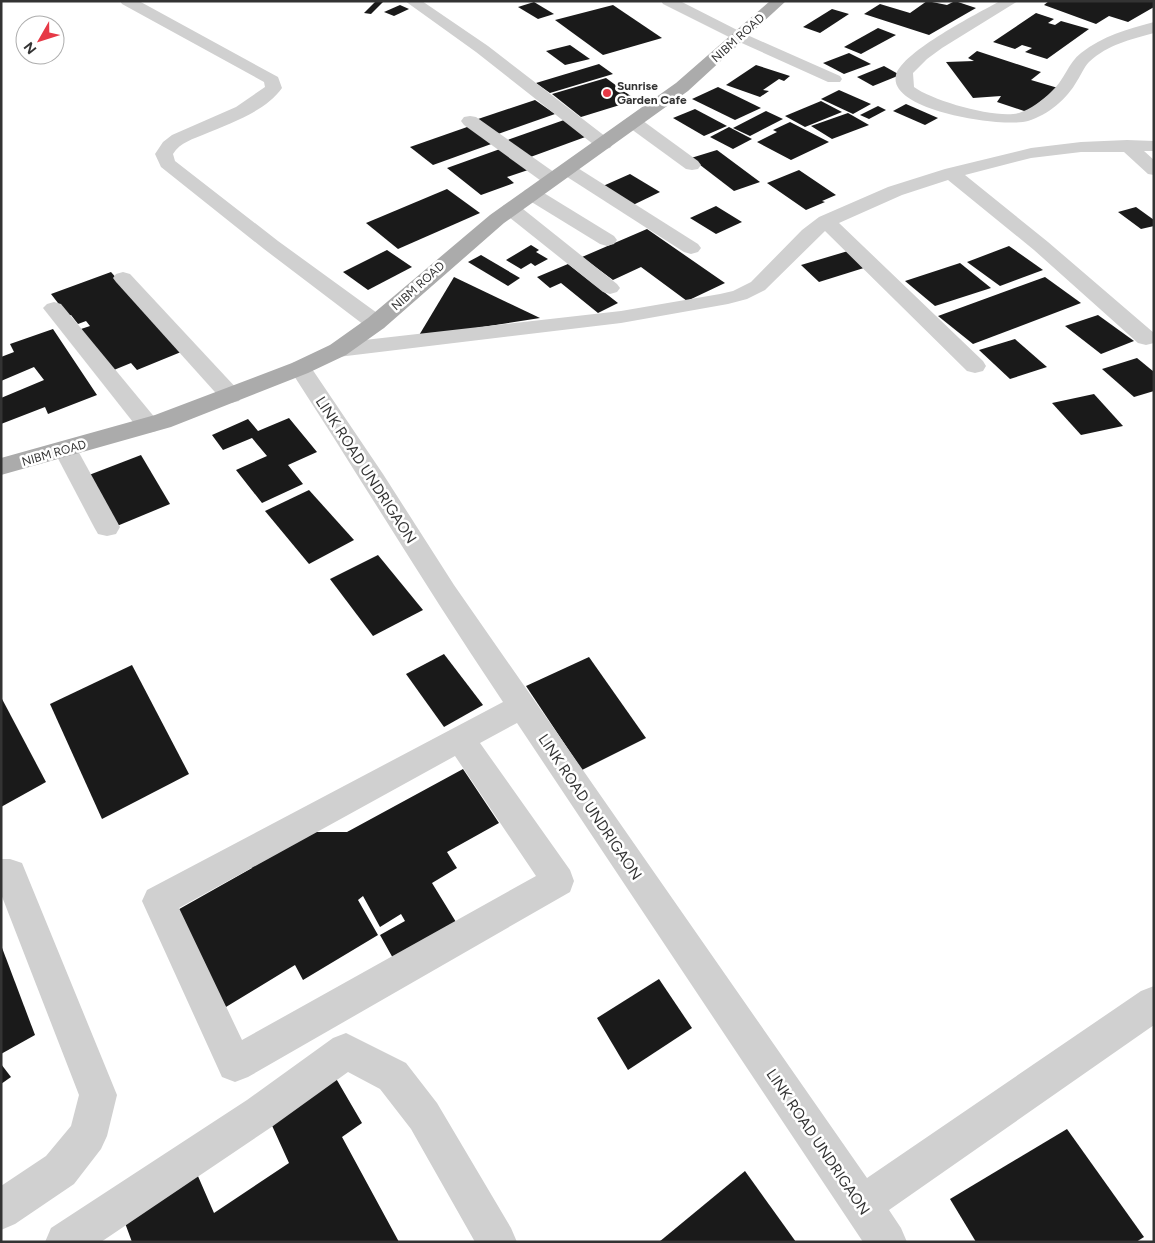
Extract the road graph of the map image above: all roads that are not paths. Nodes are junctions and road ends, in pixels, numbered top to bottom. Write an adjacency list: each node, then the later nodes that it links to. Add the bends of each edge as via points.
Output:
1 (127, 1): 26 (street, via 263,74 272,80 274,88 255,103 178,139 164,154 167,163)
2 (412, 1): 11 (street, via 482,49)
3 (668, 1): 7 (street)
4 (779, 1): 7 (main road, NIBM ROAD)
5 (1011, 1): 6 (street, via 920,57 905,71 903,82 908,91 976,116 1020,118 1035,112 1065,87 1083,60 1122,35)
6 (1154, 27)
7 (740, 37): 8 (street); 10 (main road, NIBM ROAD, via 682,87)
8 (834, 78)
9 (470, 121): 16 (street)
10 (633, 122): 11 (main road, NIBM ROAD); 14 (street)
11 (604, 144): 16 (main road, NIBM ROAD)
12 (1127, 145): 13 (street); 15 (street); 17 (street, via 1039,152)
13 (1154, 146)
14 (692, 165)
15 (1154, 170)
16 (559, 174): 18 (main road, NIBM ROAD); 22 (street)
17 (951, 174): 20 (street, via 895,191); 27 (street, via 1041,246)
18 (532, 194): 19 (main road, NIBM ROAD); 21 (street)
19 (510, 209): 24 (street); 26 (main road, NIBM ROAD, via 453,254)
20 (826, 221): 28 (street, via 758,286 740,295 621,317); 29 (street)
21 (607, 240)
22 (691, 248)
23 (123, 278): 31 (street)
24 (610, 288)
25 (54, 308): 32 (street)
26 (376, 323): 28 (main road, NIBM ROAD)
27 (1146, 338)
28 (338, 350): 30 (main road, NIBM ROAD)
29 (975, 366)
30 (300, 368): 31 (main road, NIBM ROAD); 36 (street, LINK ROAD UNDRIGAON)
31 (231, 396): 32 (main road, NIBM ROAD)
32 (148, 426): 33 (main road, NIBM ROAD)
33 (65, 450): 34 (main road, NIBM ROAD); 35 (street)
34 (1, 468)
35 (107, 527)
36 (521, 706): 37 (street); 40 (street, LINK ROAD UNDRIGAON)
37 (460, 739): 37 (street, via 159,901 235,1064 558,882)
38 (1, 874): 41 (street, via 10,874 98,1095 88,1136 60,1170)
39 (1154, 1004): 40 (street)
40 (862, 1205): 44 (street, LINK ROAD UNDRIGAON)
41 (1, 1210)
42 (67, 1241): 43 (street, via 260,1113 346,1051 393,1076 424,1116)
43 (496, 1242)
44 (887, 1242)

